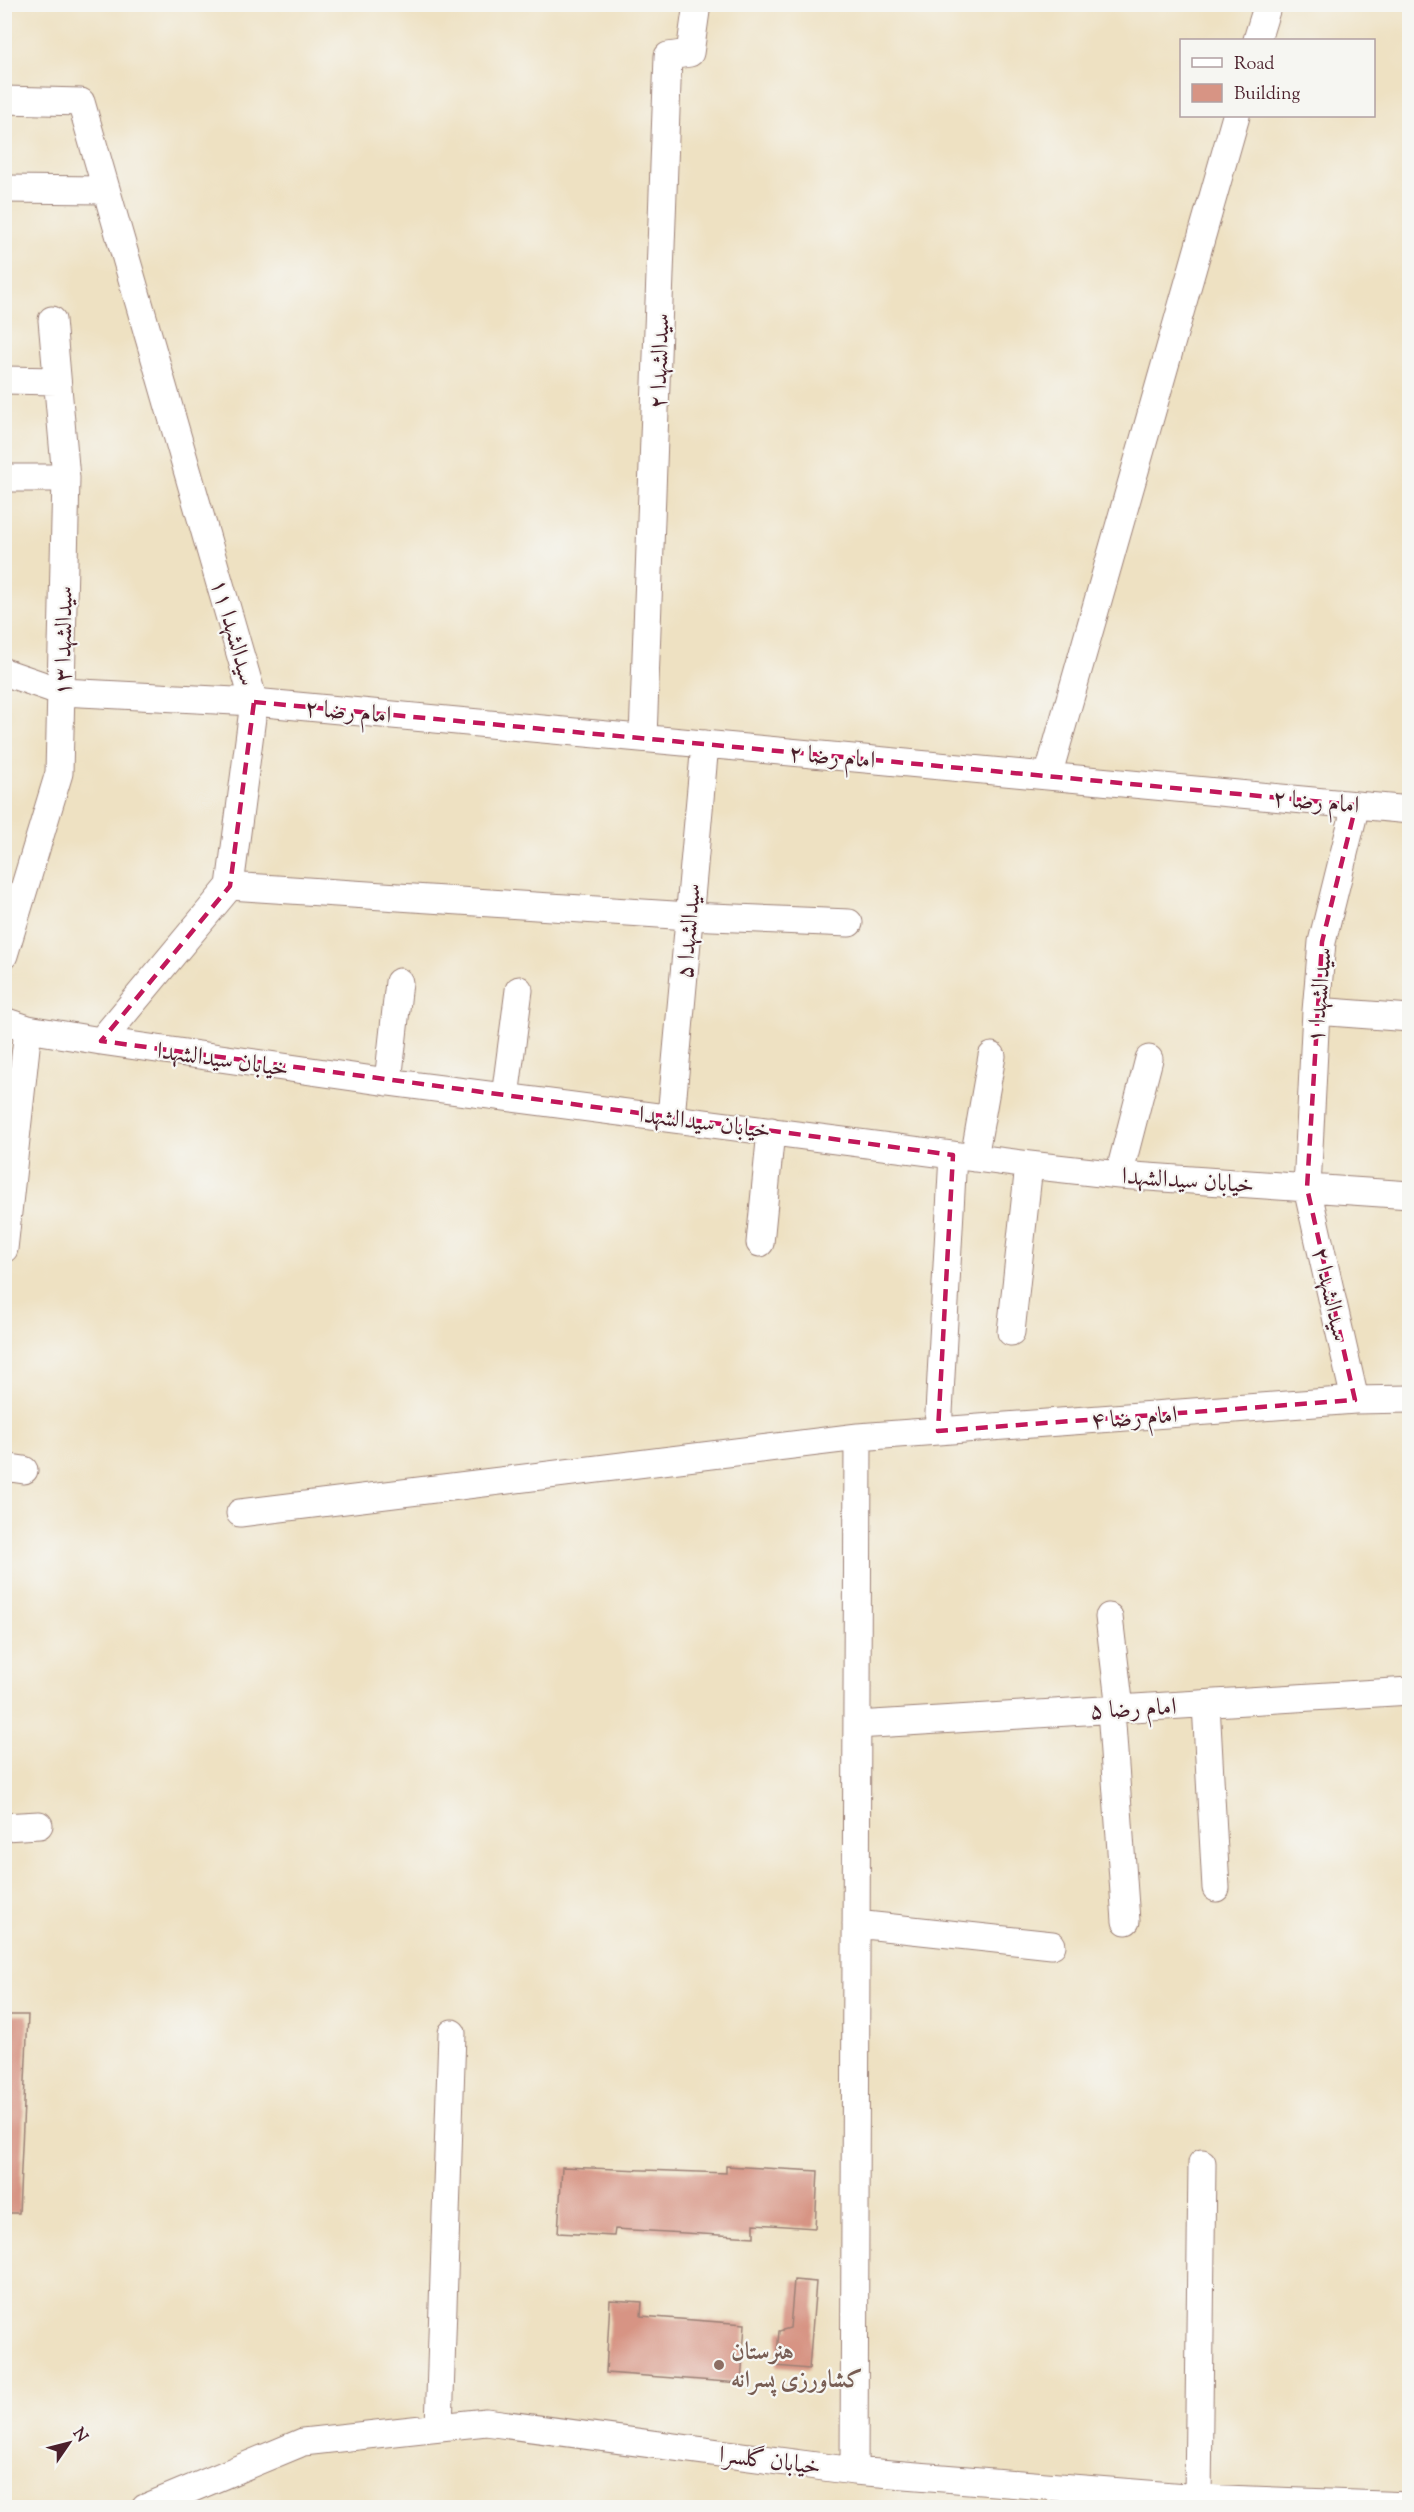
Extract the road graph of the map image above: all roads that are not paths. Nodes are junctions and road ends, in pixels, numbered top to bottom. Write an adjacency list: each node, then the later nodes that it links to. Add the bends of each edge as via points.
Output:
1 (697, 4): 16 (street, سیدالشهدا ۲, via 690,53 668,56)
2 (1268, 4): 3 (street)
3 (1257, 39)
4 (4, 100): 7 (street, سیدالشهدا ۱۱, via 81,102)
5 (1236, 117): 18 (street)
6 (4, 189): 7 (street)
7 (104, 190): 15 (street, سیدالشهدا ۱۱)
8 (52, 320): 10 (street, سیدالشهدا ۱۳)
9 (4, 380): 10 (street)
10 (57, 381): 12 (street, سیدالشهدا ۱۳)
11 (4, 478): 12 (street)
12 (66, 478): 14 (street, سیدالشهدا ۱۳)
13 (4, 672): 14 (street, امام رضا ۲)
14 (62, 692): 15 (street, امام رضا ۲); 24 (street, سیدالشهدا ۱۳, via 59,773)
15 (254, 702): 16 (street, امام رضا ۲); 21 (street, سیدالشهدا ۱۱)
16 (643, 738): 17 (street, امام رضا ۲)
17 (705, 744): 18 (street, امام رضا ۲); 22 (street, سیدالشهدا ۵)
18 (1048, 776): 19 (street, امام رضا ۲)
19 (1356, 805): 20 (street, امام رضا ۲); 27 (street, سیدالشهدا ۱, via 1322,942)
20 (1410, 810)
21 (230, 886): 22 (street); 30 (street)
22 (689, 916): 23 (street); 35 (street, سیدالشهدا ۵)
23 (849, 923)
24 (4, 955)
25 (399, 982): 33 (street)
26 (519, 990): 34 (street)
27 (1316, 1011): 28 (street); 40 (street, سیدالشهدا ۱)
28 (1410, 1018)
29 (16, 1025): 30 (street, خیابان سیدالشهدا); 43 (street)
30 (101, 1041): 33 (street, خیابان سیدالشهدا)
31 (992, 1056): 37 (street)
32 (1149, 1059): 39 (street)
33 (388, 1083): 34 (street, خیابان سیدالشهدا)
34 (505, 1097): 35 (street, خیابان سیدالشهدا)
35 (671, 1117): 36 (street, خیابان سیدالشهدا)
36 (771, 1131): 37 (street, خیابان سیدالشهدا); 42 (street)
37 (964, 1157): 38 (street, خیابان سیدالشهدا); 47 (street)
38 (1029, 1165): 39 (street, خیابان سیدالشهدا); 44 (street)
39 (1119, 1175): 40 (street, خیابان سیدالشهدا)
40 (1307, 1188): 41 (street, خیابان سیدالشهدا); 46 (street, سیدالشهدا ۲)
41 (1410, 1195)
42 (760, 1243)
43 (4, 1249)
44 (1011, 1332)
45 (1410, 1399): 46 (street, امام رضا ۴)
46 (1355, 1400): 47 (street, امام رضا ۴)
47 (938, 1431): 48 (street, امام رضا ۴)
48 (858, 1437): 49 (street, امام رضا ۴); 54 (street)
49 (240, 1513)
50 (1108, 1617): 53 (street)
51 (1410, 1691): 52 (street, امام رضا ۵)
52 (1206, 1704): 53 (street, امام رضا ۵); 57 (street)
53 (1115, 1710): 54 (street, امام رضا ۵); 58 (street)
54 (857, 1725): 59 (street)
55 (39, 1825): 56 (street)
56 (4, 1827)
57 (1216, 1888)
58 (1126, 1921)
59 (856, 1924): 60 (street); 64 (street)
60 (1052, 1945)
61 (452, 2033): 63 (street)
62 (1202, 2163): 65 (street)
63 (439, 2427): 64 (street, خیابان گلسرا, via 486,2422); 67 (street, خیابان گلسرا, via 303,2442)
64 (854, 2471): 65 (street, خیابان گلسرا)
65 (1198, 2498): 66 (street, خیابان گلسرا)
66 (1410, 2506)
67 (145, 2508)

